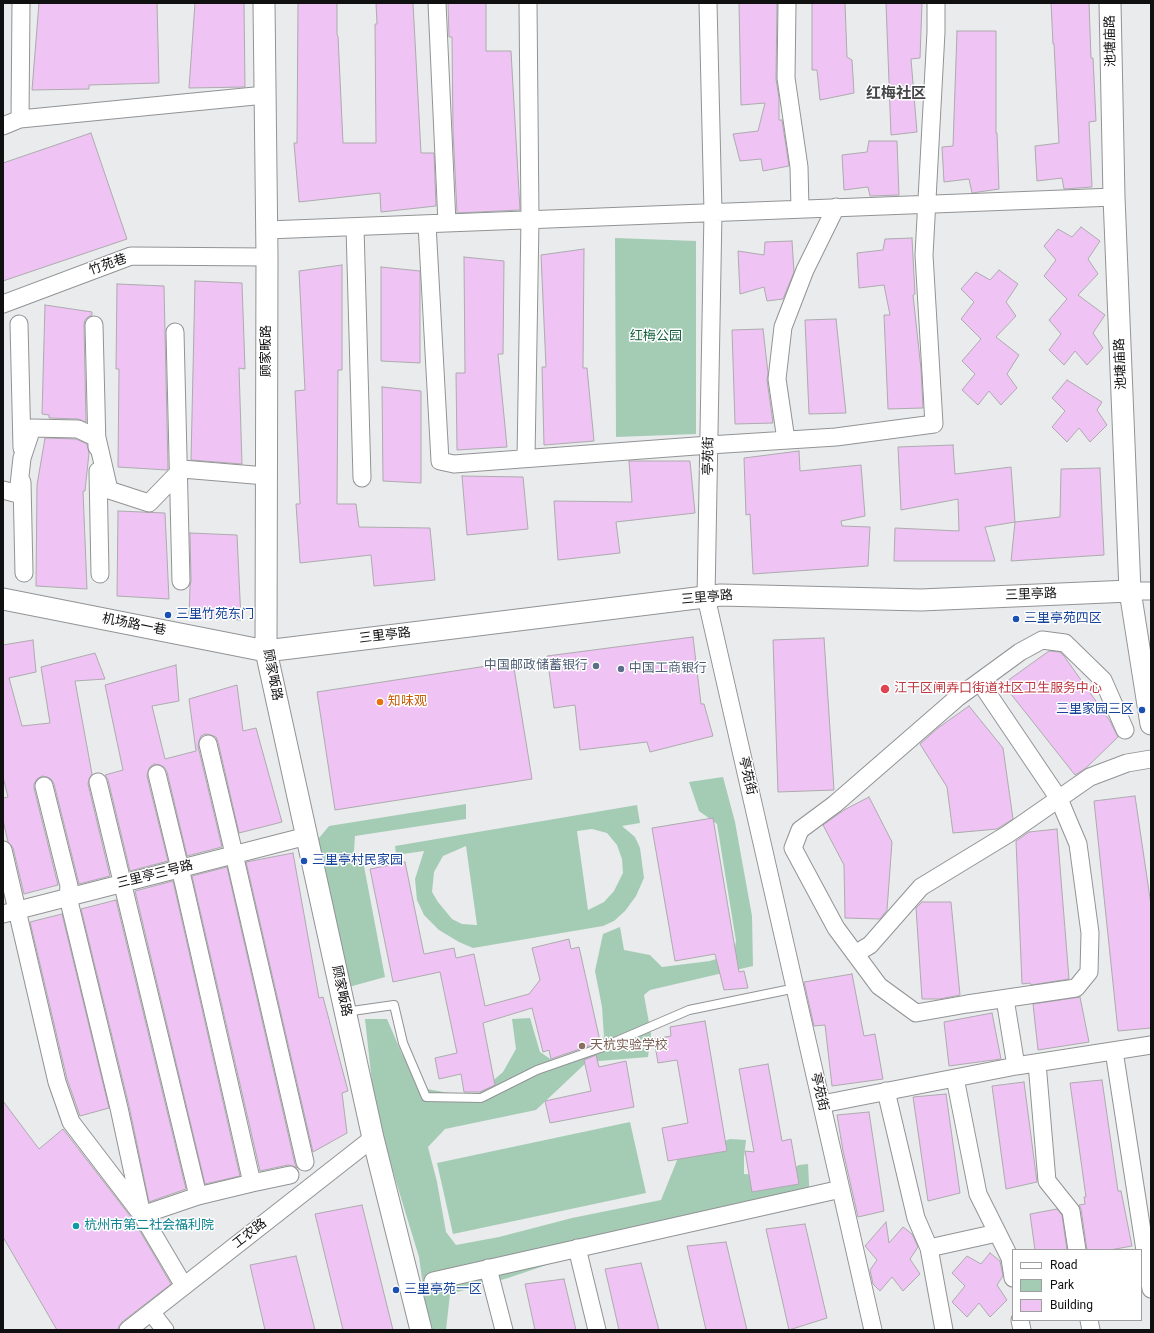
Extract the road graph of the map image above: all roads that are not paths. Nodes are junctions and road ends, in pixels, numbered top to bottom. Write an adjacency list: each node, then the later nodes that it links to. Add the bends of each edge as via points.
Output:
1 (21, 3): 10 (street)
2 (264, 3): 9 (street, 顾家畈路)
3 (437, 3): 18 (street)
4 (528, 3): 17 (street)
5 (708, 3): 16 (street, 亭苑街)
6 (787, 3): 15 (street, via 786,78 799,167)
7 (936, 3): 13 (street)
8 (1110, 3): 12 (street, 池塘庙路)
9 (265, 95): 10 (street); 21 (street, 顾家畈路)
10 (20, 119): 11 (street)
11 (3, 126)
12 (1114, 197): 13 (street); 39 (street, 池塘庙路)
13 (928, 204): 14 (street); 28 (street, via 924,255 934,424 836,437)
14 (836, 207): 15 (street); 28 (street, via 805,270 783,327 777,380)
15 (800, 209): 16 (street)
16 (713, 212): 17 (street); 29 (street, 亭苑街)
17 (530, 219): 18 (street); 31 (street)
18 (447, 223): 19 (street)
19 (427, 224): 20 (street); 31 (street, via 440,461 454,464)
20 (354, 227): 21 (street); 34 (street)
21 (267, 230): 22 (street, 顾家畈路)
22 (267, 257): 23 (street, 竹苑巷, via 131,256); 33 (street, 顾家畈路)
23 (3, 304)
24 (19, 324): 30 (street)
25 (94, 325): 27 (street)
26 (175, 332): 32 (street)
27 (97, 438): 30 (street, via 78,429 32,428); 32 (street, via 109,490 149,503); 37 (street)
28 (786, 440): 29 (street)
29 (709, 445): 31 (street); 41 (street, 亭苑街)
30 (22, 458): 35 (street, via 18,494); 36 (street)
31 (526, 458)
32 (178, 473): 33 (street, via 182,469); 38 (street)
33 (266, 476): 43 (street, 顾家畈路)
34 (362, 478)
35 (3, 490)
36 (24, 573)
37 (100, 574)
38 (181, 581)
39 (1130, 591): 40 (street, 三里亭路); 41 (street, 三里亭路, via 921,600 721,595); 45 (street, 池塘庙路)
40 (1151, 591)
41 (706, 597): 43 (street, 三里亭路); 61 (street, 亭苑街)
42 (3, 599): 43 (street, 机场路一巷)
43 (266, 651): 53 (street, 顾家畈路)
44 (980, 682): 46 (street, via 1020,652 1042,640 1065,643 1103,680); 52 (street); 60 (street, via 957,698 835,804 800,830 793,848 836,928)
45 (1151, 724)
46 (1125, 730)
47 (208, 744): 55 (street)
48 (1151, 759): 52 (street, via 1127,763 1090,777)
49 (157, 774): 56 (street)
50 (98, 782): 57 (street)
51 (44, 786): 58 (street, via 68,886)
52 (1059, 799): 60 (street, via 1008,834 920,887 870,945); 62 (street, via 1078,844 1090,933 1089,972 1076,988)
53 (307, 836): 55 (street, 三里亭三号路); 63 (street, 顾家畈路)
54 (3, 850): 59 (street)
55 (234, 854): 56 (street, 三里亭三号路); 72 (street)
56 (180, 868): 57 (street, 三里亭三号路); 74 (street)
57 (122, 883): 58 (street, 三里亭三号路); 76 (street)
58 (68, 897): 59 (street, 三里亭三号路); 77 (street)
59 (10, 912): 77 (street, via 57,1082 71,1122)
60 (855, 954): 62 (street, via 879,986 916,1013)
61 (796, 988): 63 (lane, via 689,1010 537,1070 481,1098 426,1097 404,1043 394,1005); 70 (street, 亭苑街)
62 (1005, 999): 67 (street)
63 (345, 1012): 71 (street, 顾家畈路)
64 (1151, 1045): 65 (street)
65 (1114, 1051): 66 (street); 86 (street)
66 (1038, 1063): 67 (street); 81 (street, via 1047,1181 1071,1211)
67 (1016, 1066): 68 (street)
68 (955, 1078): 69 (street); 78 (street, via 978,1194)
69 (886, 1091): 70 (street); 80 (street, via 916,1218)
70 (822, 1104): 75 (street, 亭苑街)
71 (373, 1138): 85 (street, 工农路); 90 (street, 顾家畈路)
72 (305, 1162)
73 (290, 1175): 74 (street)
74 (252, 1183): 76 (street)
75 (841, 1189): 79 (street); 93 (street, 亭苑街)
76 (198, 1196): 77 (street)
77 (142, 1215): 85 (street)
78 (997, 1233): 80 (street); 83 (street, via 1010,1258)
79 (577, 1248): 82 (street); 92 (street)
80 (929, 1248): 94 (street)
81 (1077, 1249)
82 (488, 1268): 84 (street); 91 (street)
83 (1012, 1271)
84 (433, 1281)
85 (184, 1286): 87 (street, 工农路)
86 (1151, 1289)
87 (152, 1312): 88 (street, 工农路); 89 (street)
88 (128, 1330)
89 (165, 1330)
90 (421, 1330)
91 (504, 1330)
92 (596, 1330)
93 (873, 1330)
94 (944, 1330)

